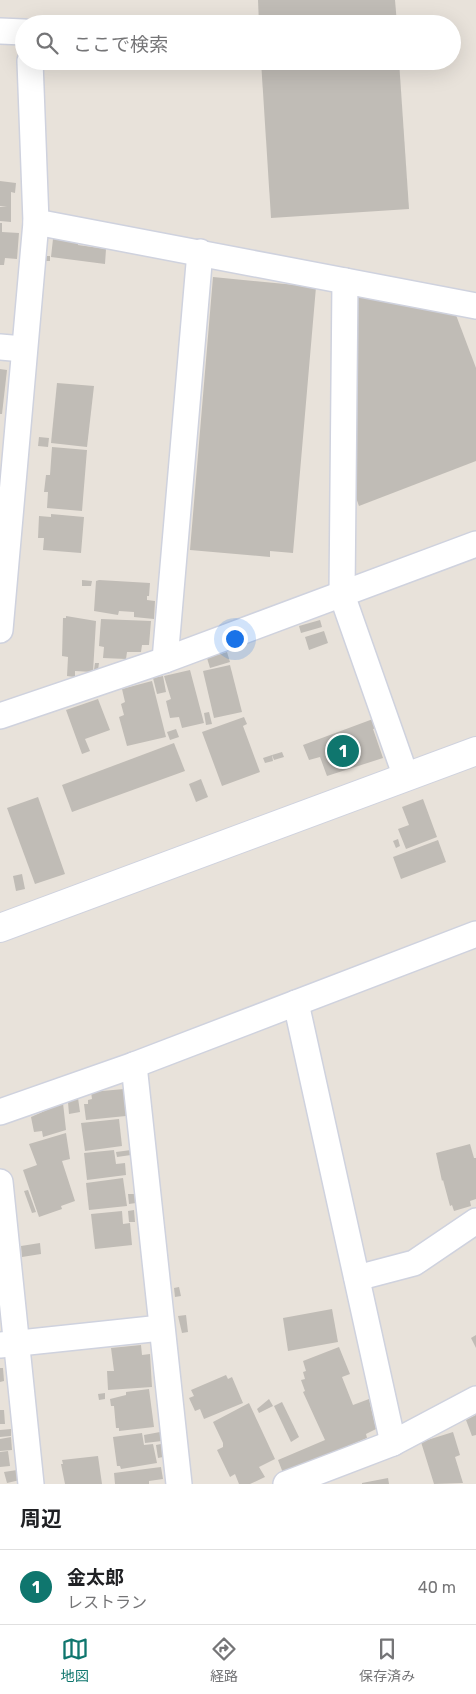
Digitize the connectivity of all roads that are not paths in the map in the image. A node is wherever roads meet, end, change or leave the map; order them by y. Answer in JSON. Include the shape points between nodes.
{"nodes":[{"id":1,"x":0,"y":31,"type":"edge"},
{"id":2,"x":15,"y":32,"type":"edge"},
{"id":3,"x":30,"y":70,"type":"edge"},
{"id":4,"x":36,"y":222,"type":"junction"},
{"id":5,"x":200,"y":252,"type":"junction"},
{"id":6,"x":345,"y":281,"type":"junction"},
{"id":7,"x":476,"y":306,"type":"edge"},
{"id":8,"x":12,"y":348,"type":"edge"},
{"id":9,"x":476,"y":544,"type":"edge"},
{"id":10,"x":342,"y":595,"type":"junction"},
{"id":11,"x":0,"y":630,"type":"edge"},
{"id":12,"x":165,"y":660,"type":"junction"},
{"id":13,"x":0,"y":716,"type":"edge"},
{"id":14,"x":476,"y":751,"type":"edge"},
{"id":15,"x":406,"y":777,"type":"junction"},
{"id":16,"x":0,"y":928,"type":"edge"},
{"id":17,"x":475,"y":936,"type":"edge"},
{"id":18,"x":296,"y":1002,"type":"junction"},
{"id":19,"x":134,"y":1065,"type":"junction"},
{"id":20,"x":0,"y":1112,"type":"edge"},
{"id":21,"x":0,"y":1182,"type":"edge"},
{"id":22,"x":476,"y":1221,"type":"edge"},
{"id":23,"x":358,"y":1278,"type":"junction"},
{"id":24,"x":161,"y":1328,"type":"junction"},
{"id":25,"x":8,"y":1344,"type":"edge"},
{"id":26,"x":476,"y":1399,"type":"edge"},
{"id":27,"x":393,"y":1443,"type":"junction"},
{"id":28,"x":31,"y":1484,"type":"edge"},
{"id":29,"x":179,"y":1484,"type":"edge"},
{"id":30,"x":286,"y":1484,"type":"edge"}],
"edges":[{"from":1,"to":2,"type":"street"},
{"from":3,"to":4,"type":"street"},
{"from":4,"to":5,"type":"street"},
{"from":4,"to":8,"type":"street"},
{"from":5,"to":6,"type":"street"},
{"from":5,"to":12,"type":"street"},
{"from":6,"to":7,"type":"street"},
{"from":6,"to":10,"type":"street"},
{"from":8,"to":11,"type":"street"},
{"from":9,"to":10,"type":"street"},
{"from":10,"to":12,"type":"street"},
{"from":10,"to":15,"type":"street"},
{"from":12,"to":13,"type":"street"},
{"from":14,"to":15,"type":"street"},
{"from":15,"to":16,"type":"street"},
{"from":17,"to":18,"type":"street"},
{"from":18,"to":19,"type":"street"},
{"from":18,"to":23,"type":"street"},
{"from":19,"to":20,"type":"street"},
{"from":19,"to":24,"type":"street"},
{"from":21,"to":25,"type":"street"},
{"from":22,"to":23,"type":"street","via":[[414,1263]]},
{"from":23,"to":27,"type":"street"},
{"from":24,"to":25,"type":"street"},
{"from":24,"to":29,"type":"street"},
{"from":25,"to":28,"type":"street"},
{"from":26,"to":27,"type":"street"},
{"from":27,"to":30,"type":"street"}]}
